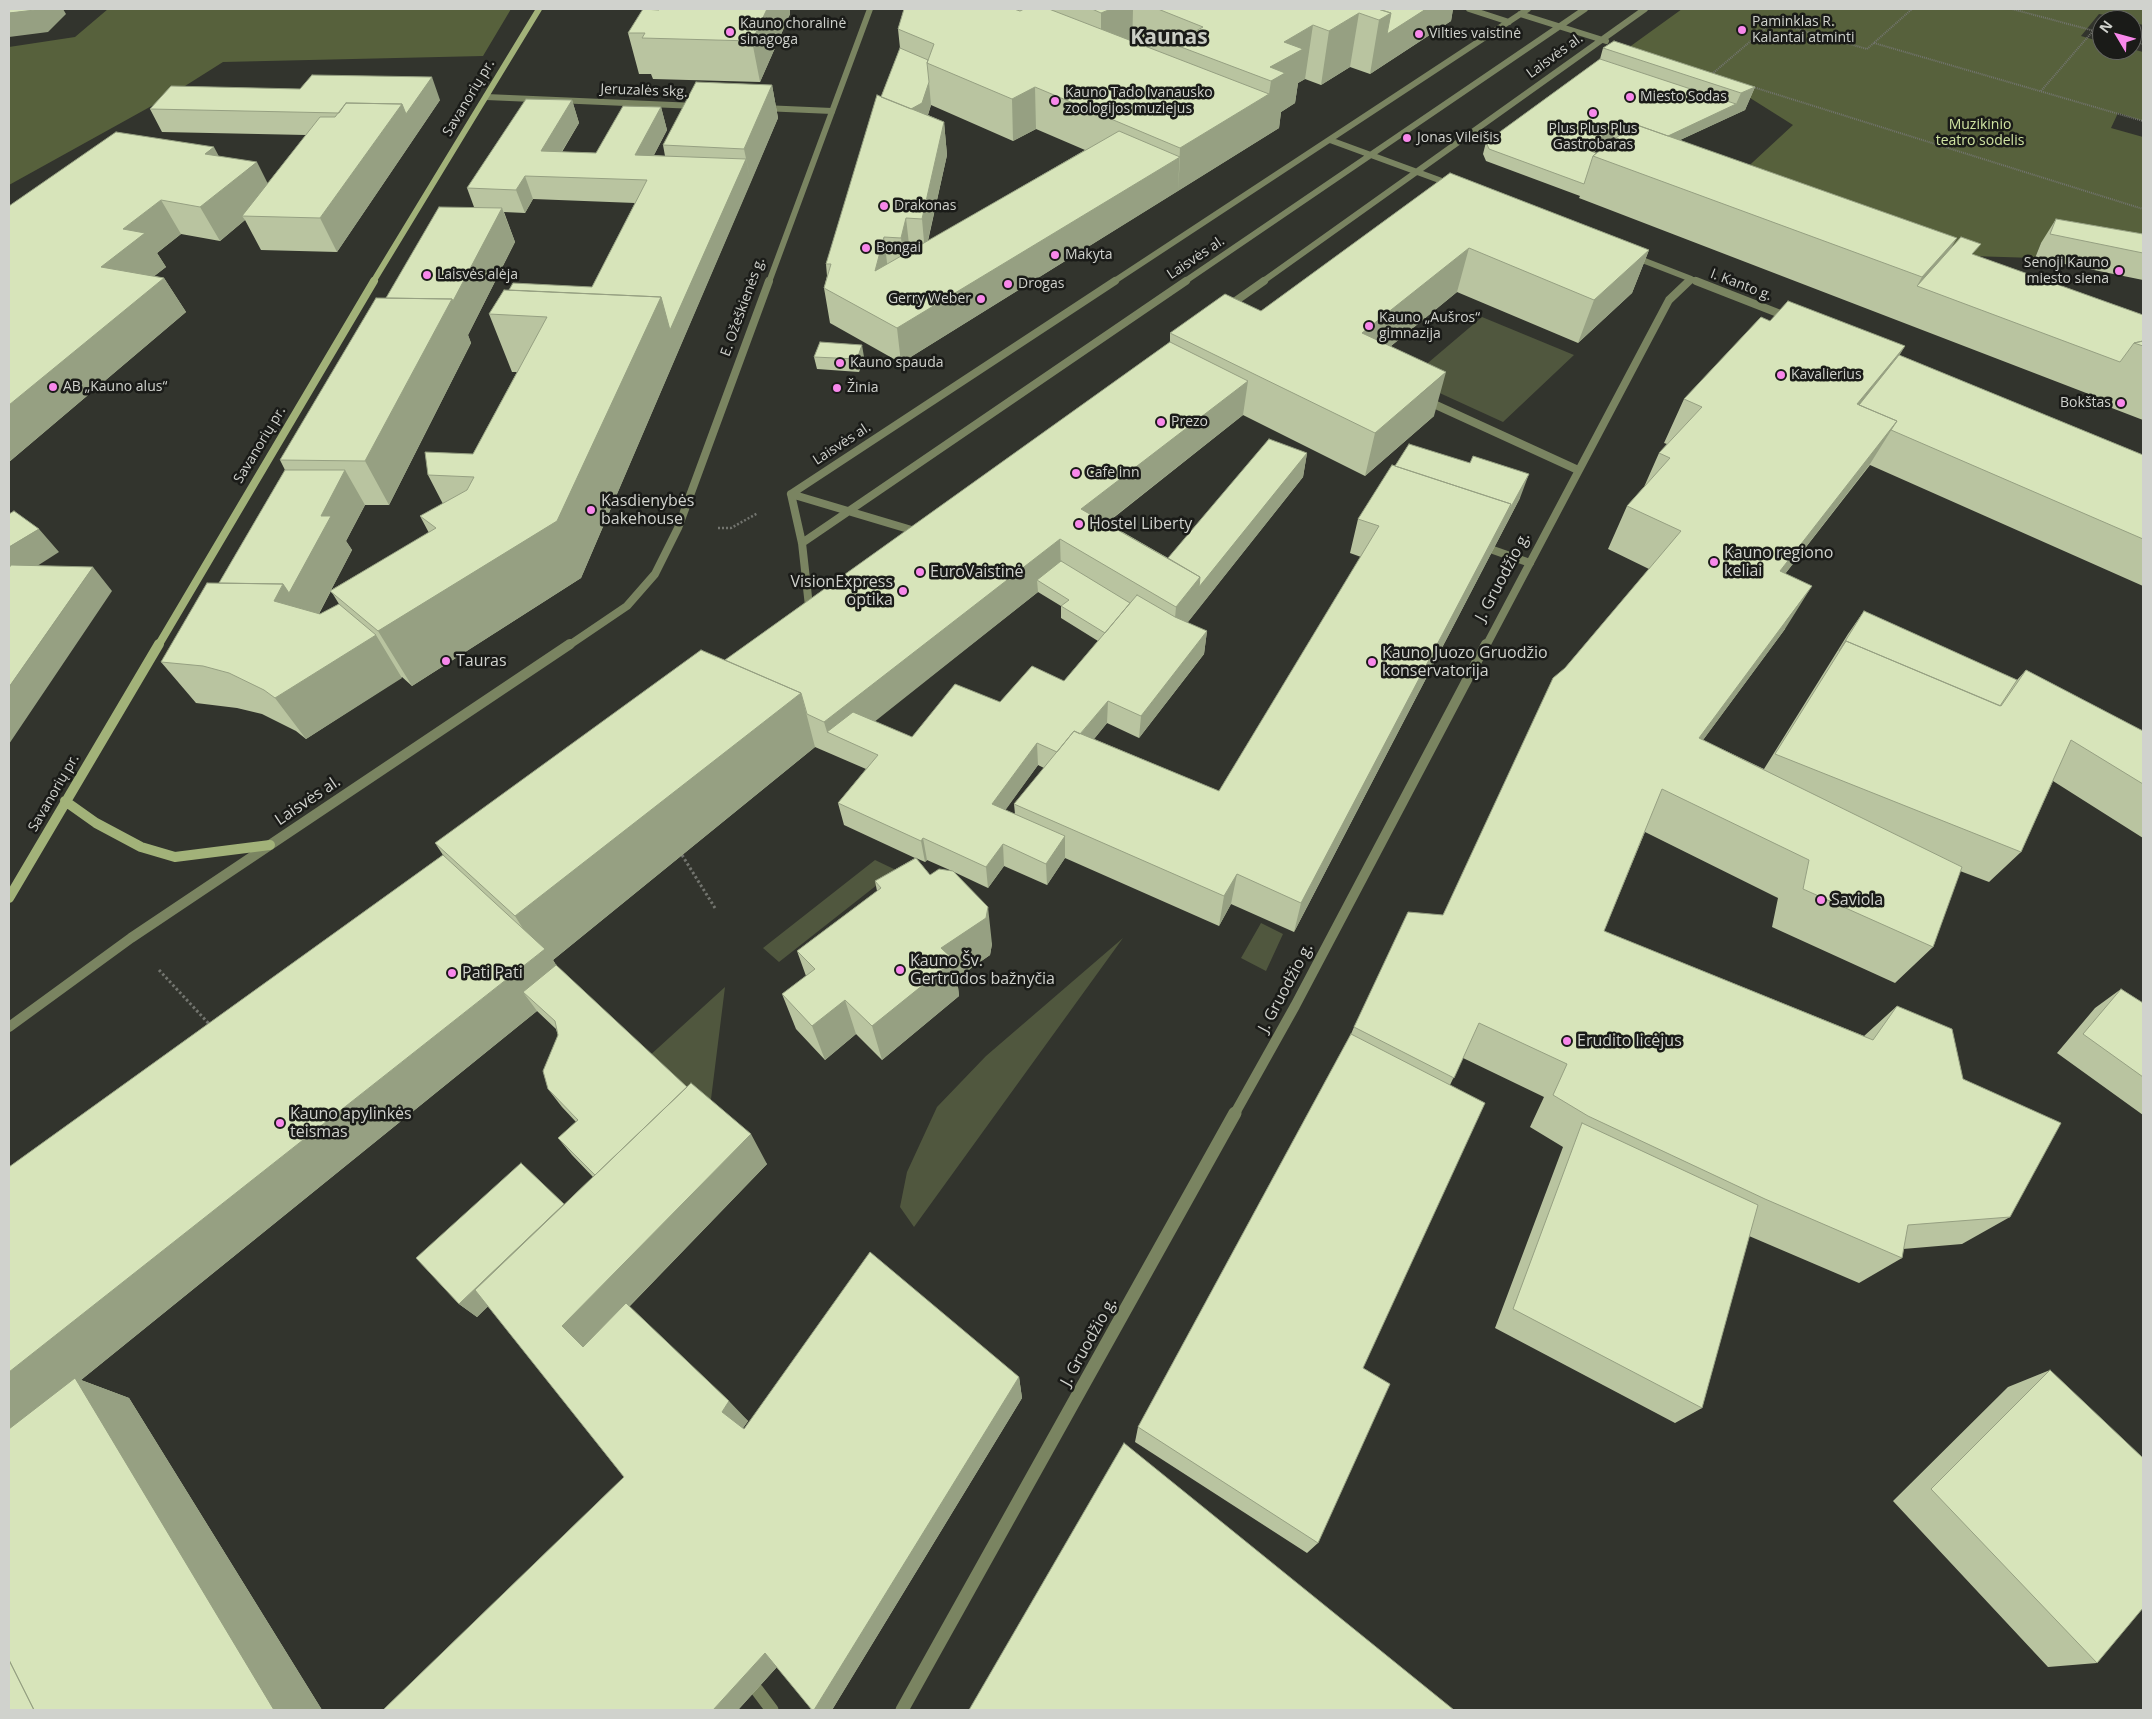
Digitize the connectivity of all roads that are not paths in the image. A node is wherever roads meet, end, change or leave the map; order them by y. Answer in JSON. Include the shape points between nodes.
{"nodes":[{"id":1,"x":539,"y":9,"type":"edge"},
{"id":2,"x":870,"y":9,"type":"edge"},
{"id":3,"x":1469,"y":9,"type":"edge"},
{"id":4,"x":1528,"y":9,"type":"edge"},
{"id":5,"x":1585,"y":9,"type":"edge"},
{"id":6,"x":1645,"y":9,"type":"edge"},
{"id":7,"x":1520,"y":14,"type":"junction"},
{"id":8,"x":1509,"y":22,"type":"junction"},
{"id":9,"x":1559,"y":26,"type":"junction"},
{"id":10,"x":1602,"y":40,"type":"junction"},
{"id":11,"x":1611,"y":42,"type":"edge"},
{"id":12,"x":486,"y":97,"type":"junction"},
{"id":13,"x":699,"y":106,"type":"edge"},
{"id":14,"x":757,"y":108,"type":"edge"},
{"id":15,"x":832,"y":111,"type":"junction"},
{"id":16,"x":1330,"y":140,"type":"junction"},
{"id":17,"x":1371,"y":155,"type":"junction"},
{"id":18,"x":1417,"y":172,"type":"junction"},
{"id":19,"x":1454,"y":186,"type":"edge"},
{"id":20,"x":1620,"y":251,"type":"edge"},
{"id":21,"x":1691,"y":279,"type":"junction"},
{"id":22,"x":1219,"y":313,"type":"edge"},
{"id":23,"x":1792,"y":319,"type":"edge"},
{"id":24,"x":1421,"y":398,"type":"edge"},
{"id":25,"x":1578,"y":470,"type":"junction"},
{"id":26,"x":791,"y":494,"type":"junction"},
{"id":27,"x":848,"y":512,"type":"junction"},
{"id":28,"x":922,"y":525,"type":"edge"},
{"id":29,"x":915,"y":530,"type":"junction"},
{"id":30,"x":906,"y":536,"type":"edge"},
{"id":31,"x":802,"y":543,"type":"junction"},
{"id":32,"x":1492,"y":550,"type":"edge"},
{"id":33,"x":1530,"y":562,"type":"junction"},
{"id":34,"x":809,"y":605,"type":"edge"},
{"id":35,"x":627,"y":606,"type":"joint"},
{"id":36,"x":65,"y":801,"type":"junction"},
{"id":37,"x":270,"y":845,"type":"junction"},
{"id":38,"x":9,"y":898,"type":"edge"},
{"id":39,"x":9,"y":1027,"type":"edge"},
{"id":40,"x":757,"y":1690,"type":"edge"},
{"id":41,"x":772,"y":1710,"type":"edge"},
{"id":42,"x":902,"y":1710,"type":"edge"}],
"edges":[{"from":1,"to":12,"type":"main road","name":"Savanorių pr."},
{"from":2,"to":15,"type":"street","name":"E. Ožeškienės g."},
{"from":3,"to":8,"type":"street"},
{"from":4,"to":7,"type":"street","name":"Laisvės al."},
{"from":5,"to":9,"type":"street","name":"Laisvės al."},
{"from":6,"to":10,"type":"street","name":"Laisvės al."},
{"from":7,"to":8,"type":"street","name":"Laisvės al."},
{"from":7,"to":9,"type":"street","name":"Laisvės al."},
{"from":8,"to":16,"type":"street","name":"Laisvės al."},
{"from":9,"to":10,"type":"street","name":"Laisvės al."},
{"from":9,"to":17,"type":"street","name":"Laisvės al."},
{"from":10,"to":11,"type":"street","name":"Laisvės al."},
{"from":10,"to":18,"type":"street","name":"Laisvės al."},
{"from":12,"to":13,"type":"street","name":"Jeruzalės skg."},
{"from":12,"to":36,"type":"main road","name":"Savanorių pr."},
{"from":14,"to":15,"type":"street"},
{"from":15,"to":35,"type":"street","name":"E. Ožeškienės g.","via":[[678,528],[655,574]]},
{"from":16,"to":17,"type":"street"},
{"from":16,"to":26,"type":"street","name":"Laisvės al."},
{"from":17,"to":18,"type":"street"},
{"from":17,"to":27,"type":"street","name":"Laisvės al."},
{"from":18,"to":19,"type":"street"},
{"from":18,"to":22,"type":"street","name":"Laisvės al."},
{"from":20,"to":21,"type":"street","name":"I. Kanto g."},
{"from":21,"to":23,"type":"street","name":"I. Kanto g."},
{"from":21,"to":25,"type":"street","name":"J. Gruodžio g.","via":[[1669,300]]},
{"from":24,"to":25,"type":"street"},
{"from":25,"to":33,"type":"street","name":"J. Gruodžio g."},
{"from":26,"to":27,"type":"street"},
{"from":26,"to":31,"type":"street"},
{"from":27,"to":29,"type":"street"},
{"from":27,"to":31,"type":"street","name":"Laisvės al."},
{"from":28,"to":29,"type":"street"},
{"from":29,"to":30,"type":"street"},
{"from":31,"to":34,"type":"street"},
{"from":32,"to":33,"type":"street"},
{"from":33,"to":42,"type":"street","name":"J. Gruodžio g.","via":[[1295,1006]]},
{"from":35,"to":37,"type":"street","name":"Laisvės al."},
{"from":36,"to":37,"type":"main road","via":[[96,823],[142,848],[175,857]]},
{"from":36,"to":38,"type":"main road","name":"Savanorių pr."},
{"from":37,"to":39,"type":"street","name":"Laisvės al.","via":[[130,938]]},
{"from":40,"to":41,"type":"street"}]}
